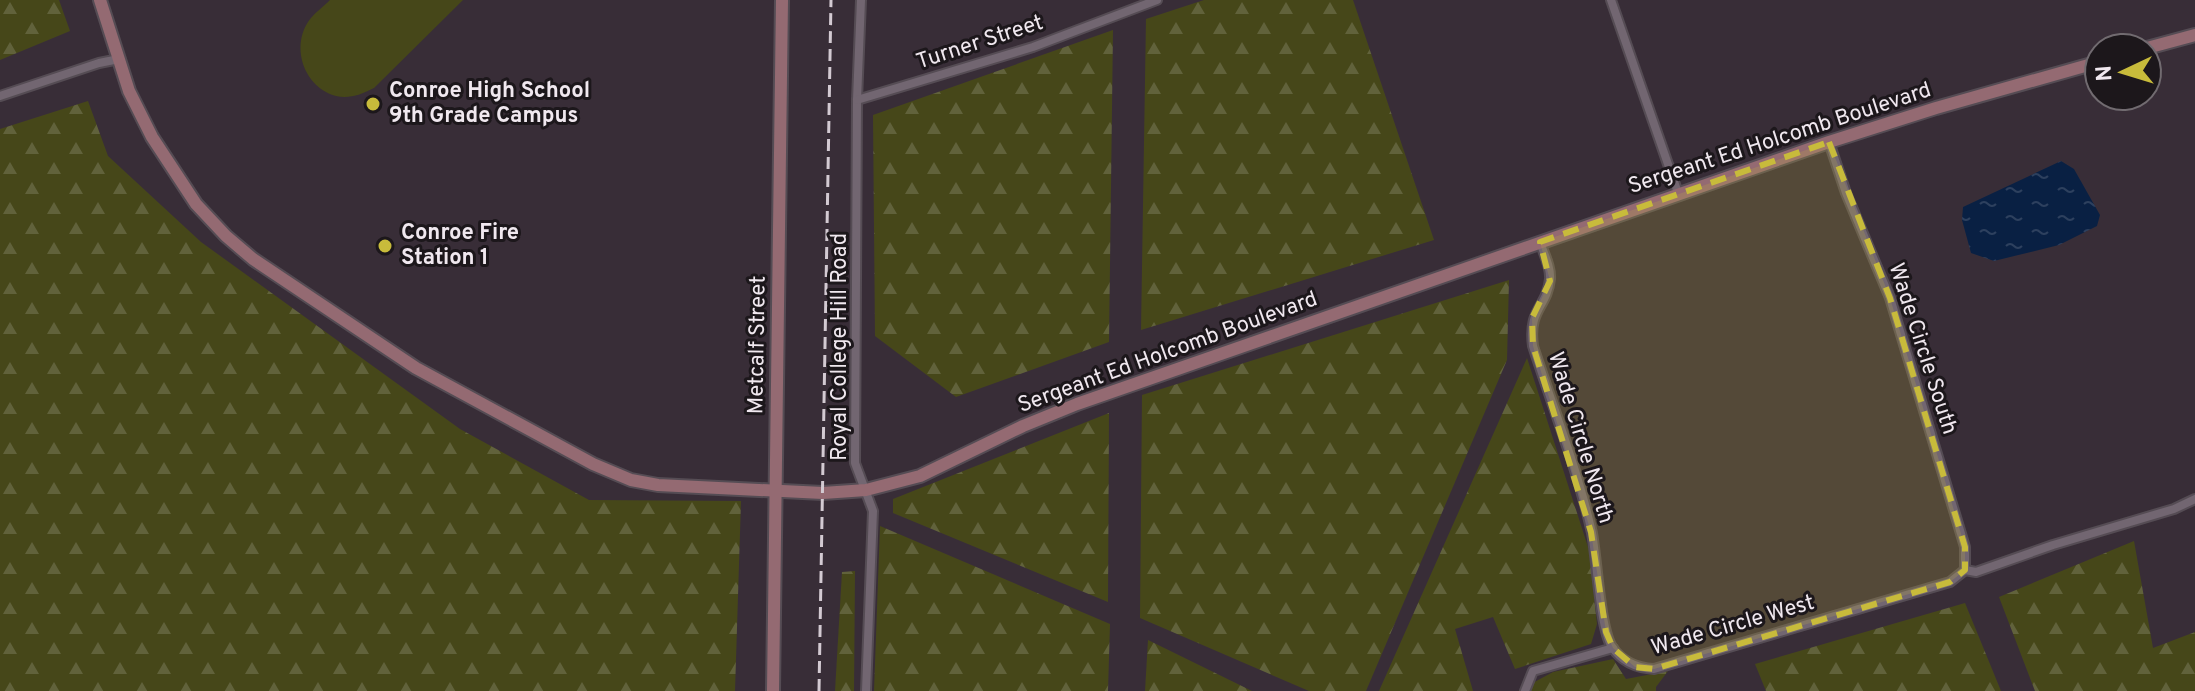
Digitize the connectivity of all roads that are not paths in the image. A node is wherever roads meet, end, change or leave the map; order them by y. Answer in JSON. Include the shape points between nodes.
{"nodes":[{"id":1,"x":100,"y":0,"type":"edge"},
{"id":2,"x":782,"y":0,"type":"edge"},
{"id":3,"x":861,"y":0,"type":"edge"},
{"id":4,"x":1157,"y":0,"type":"edge"},
{"id":5,"x":1611,"y":0,"type":"edge"},
{"id":6,"x":2195,"y":35,"type":"edge"},
{"id":7,"x":2163,"y":44,"type":"edge"},
{"id":8,"x":119,"y":59,"type":"junction"},
{"id":9,"x":2083,"y":67,"type":"edge"},
{"id":10,"x":0,"y":96,"type":"edge"},
{"id":11,"x":857,"y":100,"type":"junction"},
{"id":12,"x":1829,"y":142,"type":"junction"},
{"id":13,"x":1678,"y":193,"type":"junction"},
{"id":14,"x":1540,"y":242,"type":"junction"},
{"id":15,"x":777,"y":489,"type":"junction"},
{"id":16,"x":866,"y":490,"type":"junction"},
{"id":17,"x":2195,"y":499,"type":"edge"},
{"id":18,"x":1965,"y":570,"type":"junction"},
{"id":19,"x":1613,"y":648,"type":"junction"},
{"id":20,"x":773,"y":691,"type":"edge"},
{"id":21,"x":866,"y":691,"type":"edge"},
{"id":22,"x":1525,"y":691,"type":"edge"}],
"edges":[{"from":1,"to":8,"type":"street","name":"Sergeant Ed Holcomb Boulevard"},
{"from":2,"to":15,"type":"street","name":"Metcalf Street"},
{"from":3,"to":11,"type":"street","name":"Royal College Hill Road"},
{"from":4,"to":11,"type":"street","name":"Turner Street","via":[[1033,47]]},
{"from":5,"to":13,"type":"street"},
{"from":6,"to":7,"type":"street"},
{"from":8,"to":10,"type":"street"},
{"from":8,"to":15,"type":"street","name":"Sergeant Ed Holcomb Boulevard","via":[[129,91],[170,167],[226,236],[416,368],[631,480]]},
{"from":9,"to":12,"type":"street","name":"Sergeant Ed Holcomb Boulevard"},
{"from":11,"to":16,"type":"street","name":"Royal College Hill Road","via":[[855,463]]},
{"from":12,"to":13,"type":"street","name":"Sergeant Ed Holcomb Boulevard"},
{"from":12,"to":18,"type":"street","name":"Wade Circle South","via":[[1890,298],[1965,547]]},
{"from":13,"to":14,"type":"street","name":"Sergeant Ed Holcomb Boulevard"},
{"from":14,"to":16,"type":"street","name":"Sergeant Ed Holcomb Boulevard","via":[[1077,404],[920,476]]},
{"from":14,"to":19,"type":"street","name":"Wade Circle North","via":[[1550,281],[1532,318],[1533,346],[1591,532]]},
{"from":15,"to":16,"type":"street","name":"Sergeant Ed Holcomb Boulevard"},
{"from":15,"to":20,"type":"street","name":"Metcalf Street"},
{"from":16,"to":21,"type":"street","name":"Royal College Hill Road","via":[[873,511]]},
{"from":17,"to":18,"type":"street","name":"Wade Circle West","via":[[1976,572]]},
{"from":18,"to":19,"type":"street","name":"Wade Circle West","via":[[1950,582],[1654,669],[1635,667]]},
{"from":19,"to":22,"type":"street","via":[[1533,671]]}]}
